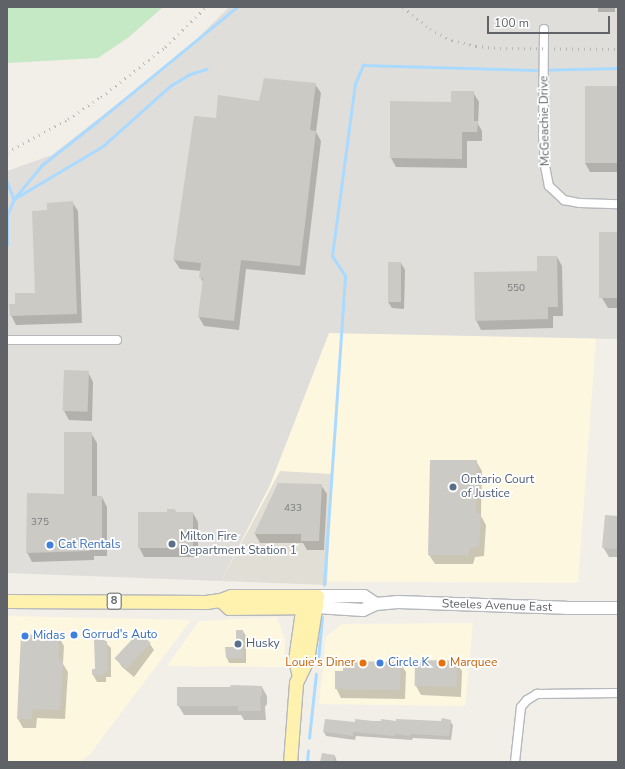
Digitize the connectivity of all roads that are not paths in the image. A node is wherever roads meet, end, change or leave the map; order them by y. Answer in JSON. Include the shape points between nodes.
{"nodes":[{"id":1,"x":544,"y":28,"type":"dead end"},
{"id":2,"x":618,"y":204,"type":"edge"},
{"id":3,"x":7,"y":340,"type":"edge"},
{"id":4,"x":117,"y":340,"type":"dead end"},
{"id":5,"x":7,"y":601,"type":"edge"},
{"id":6,"x":310,"y":601,"type":"junction"},
{"id":7,"x":618,"y":608,"type":"edge"},
{"id":8,"x":618,"y":693,"type":"edge"},
{"id":9,"x":290,"y":762,"type":"edge"},
{"id":10,"x":515,"y":762,"type":"edge"}],
"edges":[{"from":1,"to":2,"type":"street","name":"McGeachie Drive","via":[[543,135],[549,186],[564,200]]},
{"from":3,"to":4,"type":"street"},
{"from":5,"to":6,"type":"main road","name":"Steeles Avenue East","number":"8","via":[[220,600],[229,608]]},
{"from":6,"to":7,"type":"main road","name":"Steeles Avenue East","number":"8","via":[[364,596],[376,604],[398,602]]},
{"from":6,"to":9,"type":"main road","via":[[307,660],[296,683]]},
{"from":8,"to":10,"type":"street","via":[[537,694],[527,700],[521,707]]}]}
